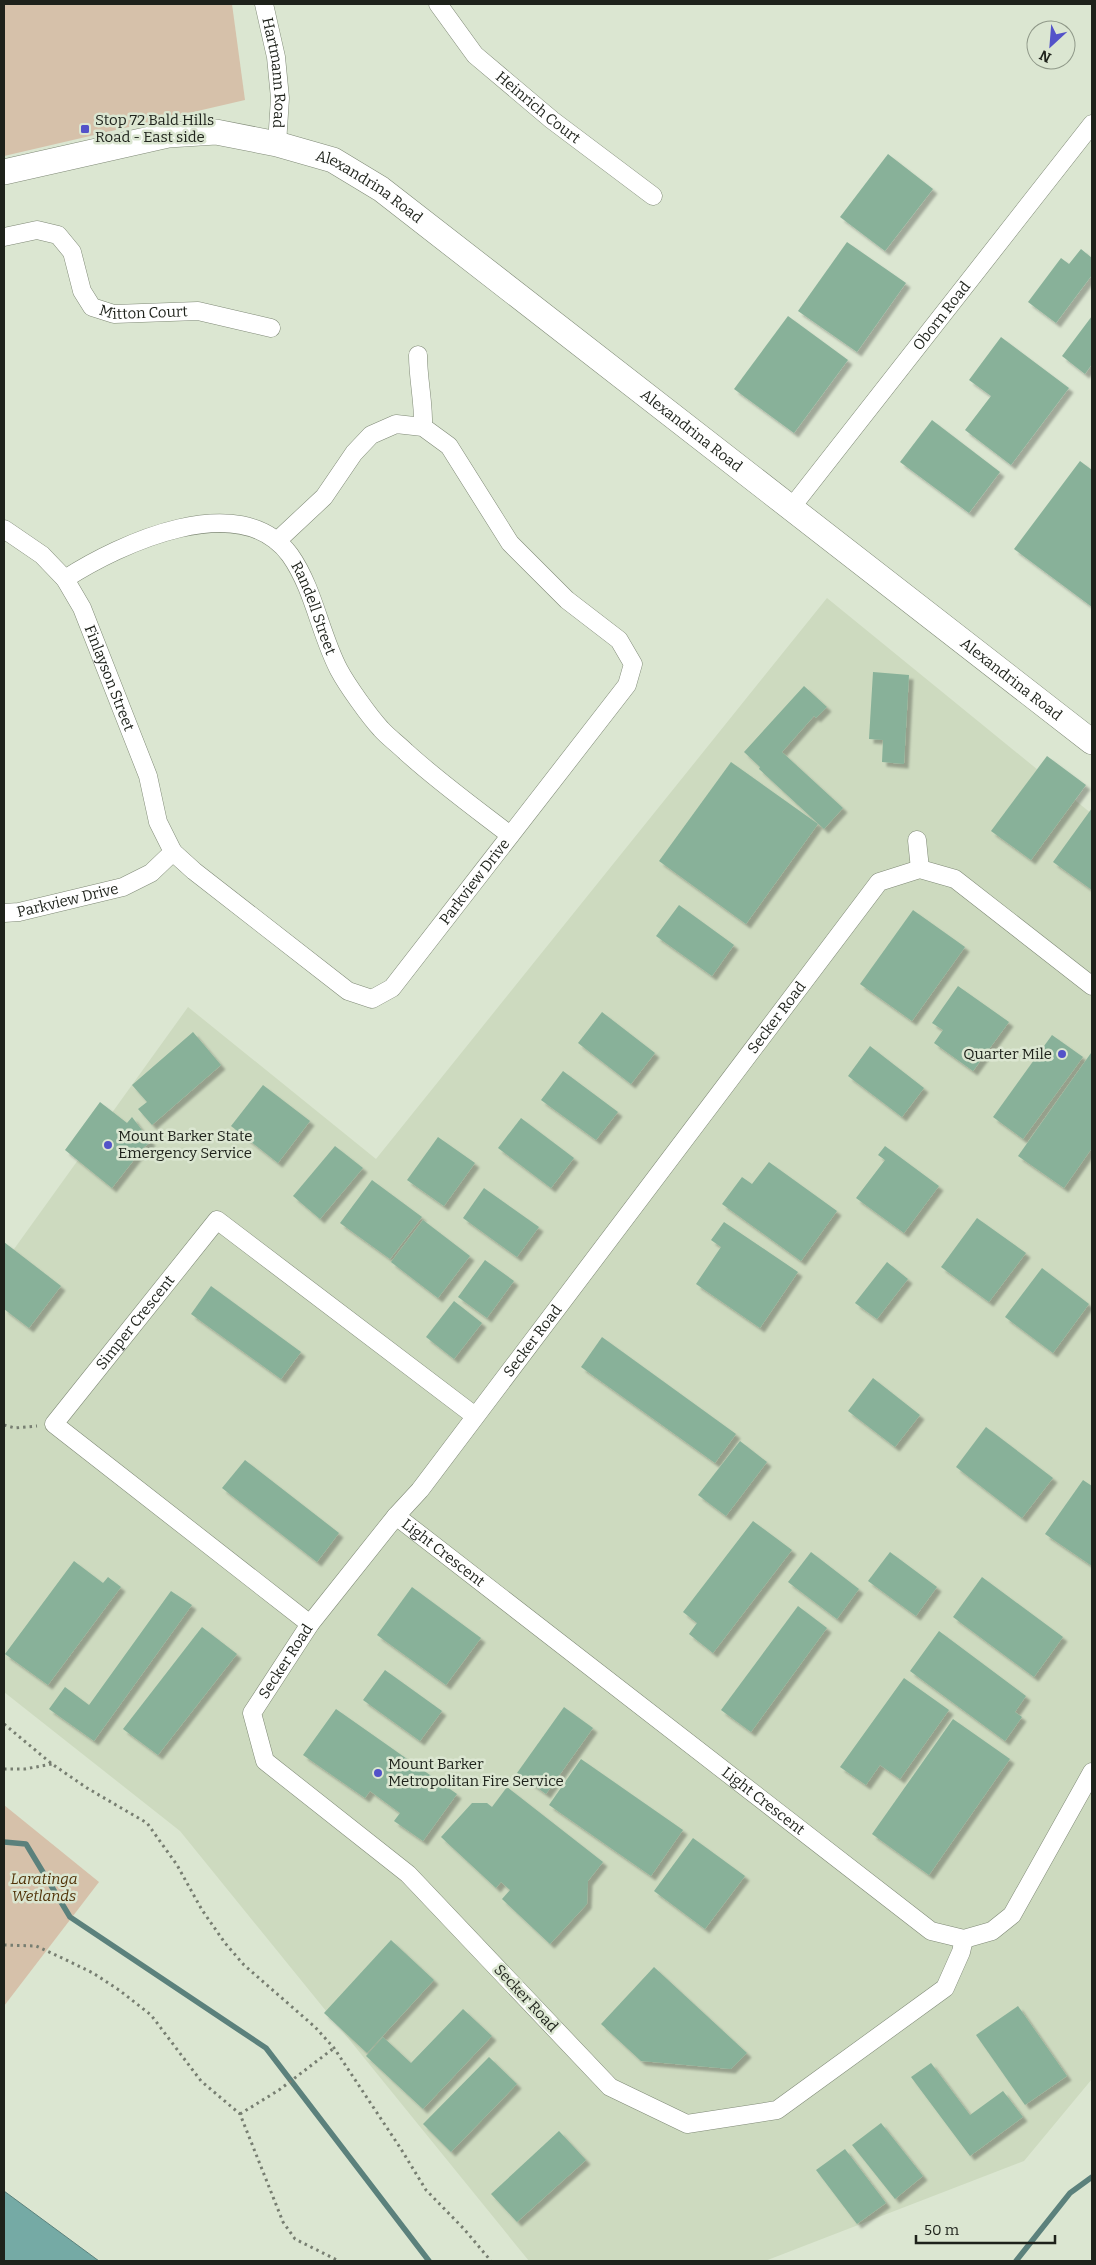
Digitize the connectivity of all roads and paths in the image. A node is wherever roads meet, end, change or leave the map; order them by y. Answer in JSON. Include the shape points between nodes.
{"nodes":[{"id":1,"x":264,"y":4,"type":"edge"},
{"id":2,"x":438,"y":4,"type":"edge"},
{"id":3,"x":1092,"y":124,"type":"edge"},
{"id":4,"x":277,"y":144,"type":"junction"},
{"id":5,"x":4,"y":172,"type":"edge"},
{"id":6,"x":653,"y":196,"type":"dead end"},
{"id":7,"x":4,"y":237,"type":"edge"},
{"id":8,"x":271,"y":328,"type":"dead end"},
{"id":9,"x":418,"y":355,"type":"dead end"},
{"id":10,"x":423,"y":427,"type":"junction"},
{"id":11,"x":791,"y":508,"type":"junction"},
{"id":12,"x":4,"y":529,"type":"edge"},
{"id":13,"x":277,"y":541,"type":"junction"},
{"id":14,"x":65,"y":579,"type":"junction"},
{"id":15,"x":1092,"y":742,"type":"edge"},
{"id":16,"x":510,"y":835,"type":"junction"},
{"id":17,"x":917,"y":840,"type":"dead end"},
{"id":18,"x":173,"y":852,"type":"junction"},
{"id":19,"x":920,"y":869,"type":"junction"},
{"id":20,"x":4,"y":913,"type":"edge"},
{"id":21,"x":1092,"y":986,"type":"edge"},
{"id":22,"x":475,"y":1416,"type":"junction"},
{"id":23,"x":54,"y":1424,"type":"junction"},
{"id":24,"x":4,"y":1425,"type":"edge"},
{"id":25,"x":396,"y":1516,"type":"junction"},
{"id":26,"x":310,"y":1624,"type":"junction"},
{"id":27,"x":4,"y":1724,"type":"edge"},
{"id":28,"x":52,"y":1764,"type":"junction"},
{"id":29,"x":4,"y":1769,"type":"edge"},
{"id":30,"x":1092,"y":1772,"type":"edge"},
{"id":31,"x":964,"y":1940,"type":"junction"},
{"id":32,"x":4,"y":1946,"type":"edge"},
{"id":33,"x":334,"y":2048,"type":"junction"},
{"id":34,"x":240,"y":2114,"type":"junction"},
{"id":35,"x":339,"y":2261,"type":"edge"},
{"id":36,"x":491,"y":2261,"type":"edge"}],
"edges":[{"from":1,"to":4,"type":"street","name":"Hartmann Road","via":[[276,57],[280,98]]},
{"from":2,"to":6,"type":"street","name":"Heinrich Court","via":[[475,55],[552,120]]},
{"from":3,"to":11,"type":"street","name":"Oborn Road"},
{"from":4,"to":5,"type":"main road","name":"Alexandrina Road","via":[[216,132],[168,136]]},
{"from":4,"to":11,"type":"main road","name":"Alexandrina Road","via":[[334,160],[381,189]]},
{"from":7,"to":8,"type":"street","name":"Mitton Court","via":[[37,230],[58,234],[72,252],[82,291],[92,307],[114,314],[198,311]]},
{"from":9,"to":10,"type":"street"},
{"from":10,"to":13,"type":"street","via":[[396,424],[371,435],[354,453],[324,497]]},
{"from":10,"to":16,"type":"street","name":"Parkview Drive","via":[[448,446],[510,543],[567,600],[619,640],[633,664],[627,685]]},
{"from":11,"to":15,"type":"main road","name":"Alexandrina Road"},
{"from":12,"to":14,"type":"street","name":"Finlayson Street","via":[[42,555]]},
{"from":13,"to":14,"type":"street","name":"Randell Street","via":[[252,527],[220,522],[167,530],[95,560]]},
{"from":13,"to":16,"type":"street","name":"Randell Street","via":[[290,556],[302,579],[339,670],[381,729],[429,772]]},
{"from":14,"to":18,"type":"street","name":"Finlayson Street","via":[[82,608],[148,776],[158,822]]},
{"from":16,"to":18,"type":"street","name":"Parkview Drive","via":[[392,988],[372,999],[348,991]]},
{"from":17,"to":19,"type":"street"},
{"from":18,"to":20,"type":"street","name":"Parkview Drive","via":[[151,873],[123,887]]},
{"from":19,"to":21,"type":"street","via":[[956,879]]},
{"from":19,"to":22,"type":"street","name":"Secker Road","via":[[879,882]]},
{"from":22,"to":23,"type":"street","name":"Simper Crescent","via":[[217,1220]]},
{"from":22,"to":25,"type":"street","name":"Secker Road","via":[[420,1490]]},
{"from":23,"to":24,"type":"path","via":[[15,1428]]},
{"from":23,"to":26,"type":"street"},
{"from":25,"to":26,"type":"street","name":"Secker Road"},
{"from":25,"to":31,"type":"street","name":"Light Crescent","via":[[931,1931]]},
{"from":26,"to":31,"type":"street","name":"Secker Road","via":[[252,1713],[265,1761],[408,1874],[610,2087],[687,2124],[777,2110],[945,1988]]},
{"from":27,"to":28,"type":"path"},
{"from":28,"to":29,"type":"path"},
{"from":28,"to":33,"type":"path","via":[[147,1823],[225,1943],[244,1965],[315,2027]]},
{"from":30,"to":31,"type":"street","via":[[1012,1915],[992,1931]]},
{"from":32,"to":34,"type":"path","via":[[36,1946],[93,1973],[119,1990],[150,2016],[201,2082]]},
{"from":33,"to":34,"type":"path","via":[[279,2090]]},
{"from":33,"to":36,"type":"path","via":[[426,2190]]},
{"from":34,"to":35,"type":"path","via":[[283,2222],[295,2239]]}]}
